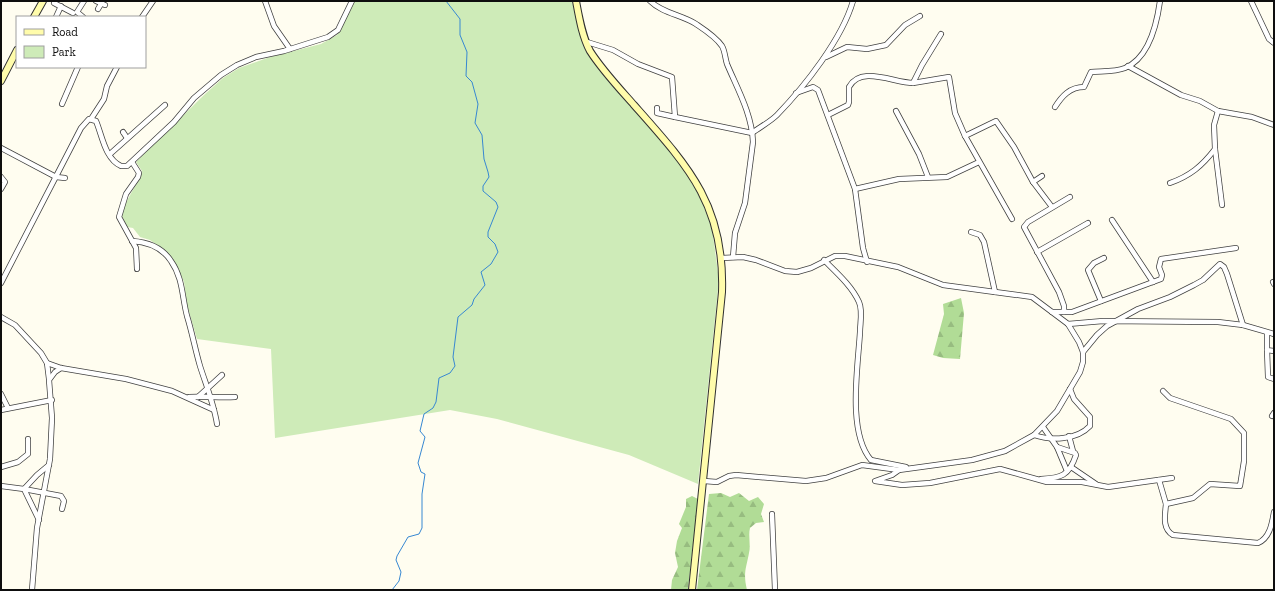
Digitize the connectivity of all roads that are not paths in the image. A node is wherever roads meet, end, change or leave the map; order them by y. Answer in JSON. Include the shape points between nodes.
{"nodes":[{"id":1,"x":43,"y":1,"type":"edge"},
{"id":2,"x":84,"y":1,"type":"edge"},
{"id":3,"x":96,"y":1,"type":"edge"},
{"id":4,"x":153,"y":1,"type":"edge"},
{"id":5,"x":265,"y":1,"type":"edge"},
{"id":6,"x":352,"y":1,"type":"edge"},
{"id":7,"x":576,"y":1,"type":"edge"},
{"id":8,"x":650,"y":1,"type":"edge"},
{"id":9,"x":853,"y":1,"type":"edge"},
{"id":10,"x":1160,"y":1,"type":"edge"},
{"id":11,"x":1251,"y":1,"type":"edge"},
{"id":12,"x":54,"y":3,"type":"dead end"},
{"id":13,"x":60,"y":6,"type":"junction"},
{"id":14,"x":98,"y":9,"type":"dead end"},
{"id":15,"x":73,"y":14,"type":"edge"},
{"id":16,"x":35,"y":16,"type":"edge"},
{"id":17,"x":56,"y":16,"type":"edge"},
{"id":18,"x":143,"y":16,"type":"edge"},
{"id":19,"x":920,"y":16,"type":"dead end"},
{"id":20,"x":941,"y":34,"type":"dead end"},
{"id":21,"x":587,"y":42,"type":"junction"},
{"id":22,"x":1274,"y":43,"type":"edge"},
{"id":23,"x":290,"y":49,"type":"junction"},
{"id":24,"x":16,"y":52,"type":"edge"},
{"id":25,"x":825,"y":57,"type":"junction"},
{"id":26,"x":1128,"y":66,"type":"junction"},
{"id":27,"x":78,"y":68,"type":"edge"},
{"id":28,"x":116,"y":68,"type":"edge"},
{"id":29,"x":1,"y":81,"type":"edge"},
{"id":30,"x":913,"y":83,"type":"junction"},
{"id":31,"x":796,"y":93,"type":"junction"},
{"id":32,"x":62,"y":104,"type":"dead end"},
{"id":33,"x":165,"y":104,"type":"dead end"},
{"id":34,"x":1055,"y":107,"type":"dead end"},
{"id":35,"x":657,"y":108,"type":"dead end"},
{"id":36,"x":896,"y":111,"type":"dead end"},
{"id":37,"x":1218,"y":111,"type":"junction"},
{"id":38,"x":828,"y":116,"type":"junction"},
{"id":39,"x":675,"y":117,"type":"junction"},
{"id":40,"x":91,"y":119,"type":"junction"},
{"id":41,"x":1274,"y":125,"type":"edge"},
{"id":42,"x":123,"y":132,"type":"dead end"},
{"id":43,"x":752,"y":133,"type":"junction"},
{"id":44,"x":965,"y":136,"type":"junction"},
{"id":45,"x":127,"y":138,"type":"junction"},
{"id":46,"x":1,"y":148,"type":"edge"},
{"id":47,"x":1215,"y":149,"type":"junction"},
{"id":48,"x":110,"y":154,"type":"junction"},
{"id":49,"x":132,"y":162,"type":"junction"},
{"id":50,"x":979,"y":162,"type":"junction"},
{"id":51,"x":1042,"y":176,"type":"dead end"},
{"id":52,"x":1,"y":177,"type":"edge"},
{"id":53,"x":56,"y":177,"type":"junction"},
{"id":54,"x":928,"y":177,"type":"junction"},
{"id":55,"x":65,"y":178,"type":"dead end"},
{"id":56,"x":1034,"y":182,"type":"junction"},
{"id":57,"x":1170,"y":183,"type":"dead end"},
{"id":58,"x":1,"y":189,"type":"edge"},
{"id":59,"x":855,"y":189,"type":"junction"},
{"id":60,"x":1070,"y":197,"type":"dead end"},
{"id":61,"x":1222,"y":205,"type":"dead end"},
{"id":62,"x":1052,"y":207,"type":"junction"},
{"id":63,"x":1012,"y":219,"type":"dead end"},
{"id":64,"x":1112,"y":220,"type":"dead end"},
{"id":65,"x":1088,"y":223,"type":"dead end"},
{"id":66,"x":971,"y":232,"type":"dead end"},
{"id":67,"x":132,"y":241,"type":"junction"},
{"id":68,"x":1236,"y":248,"type":"dead end"},
{"id":69,"x":1036,"y":252,"type":"junction"},
{"id":70,"x":722,"y":258,"type":"junction"},
{"id":71,"x":733,"y":258,"type":"junction"},
{"id":72,"x":1104,"y":258,"type":"dead end"},
{"id":73,"x":824,"y":260,"type":"junction"},
{"id":74,"x":867,"y":262,"type":"junction"},
{"id":75,"x":137,"y":269,"type":"dead end"},
{"id":76,"x":1153,"y":282,"type":"junction"},
{"id":77,"x":1,"y":283,"type":"edge"},
{"id":78,"x":995,"y":292,"type":"junction"},
{"id":79,"x":1101,"y":301,"type":"junction"},
{"id":80,"x":1052,"y":312,"type":"junction"},
{"id":81,"x":1064,"y":312,"type":"junction"},
{"id":82,"x":1,"y":317,"type":"edge"},
{"id":83,"x":1114,"y":321,"type":"junction"},
{"id":84,"x":1068,"y":324,"type":"junction"},
{"id":85,"x":1243,"y":325,"type":"junction"},
{"id":86,"x":1266,"y":333,"type":"junction"},
{"id":87,"x":1274,"y":334,"type":"edge"},
{"id":88,"x":1267,"y":350,"type":"junction"},
{"id":89,"x":1274,"y":351,"type":"edge"},
{"id":90,"x":1083,"y":352,"type":"junction"},
{"id":91,"x":47,"y":363,"type":"junction"},
{"id":92,"x":61,"y":368,"type":"junction"},
{"id":93,"x":222,"y":375,"type":"dead end"},
{"id":94,"x":1274,"y":379,"type":"edge"},
{"id":95,"x":49,"y":380,"type":"junction"},
{"id":96,"x":208,"y":387,"type":"junction"},
{"id":97,"x":1070,"y":389,"type":"junction"},
{"id":98,"x":1163,"y":391,"type":"dead end"},
{"id":99,"x":1,"y":394,"type":"edge"},
{"id":100,"x":198,"y":396,"type":"junction"},
{"id":101,"x":187,"y":397,"type":"junction"},
{"id":102,"x":211,"y":397,"type":"junction"},
{"id":103,"x":235,"y":397,"type":"dead end"},
{"id":104,"x":52,"y":400,"type":"junction"},
{"id":105,"x":8,"y":408,"type":"junction"},
{"id":106,"x":1,"y":410,"type":"edge"},
{"id":107,"x":214,"y":410,"type":"junction"},
{"id":108,"x":217,"y":424,"type":"dead end"},
{"id":109,"x":1043,"y":427,"type":"junction"},
{"id":110,"x":1034,"y":435,"type":"junction"},
{"id":111,"x":1069,"y":436,"type":"junction"},
{"id":112,"x":28,"y":439,"type":"dead end"},
{"id":113,"x":1052,"y":439,"type":"junction"},
{"id":114,"x":1057,"y":447,"type":"junction"},
{"id":115,"x":1073,"y":451,"type":"junction"},
{"id":116,"x":49,"y":465,"type":"junction"},
{"id":117,"x":1,"y":467,"type":"edge"},
{"id":118,"x":1071,"y":467,"type":"junction"},
{"id":119,"x":909,"y":468,"type":"junction"},
{"id":120,"x":899,"y":470,"type":"junction"},
{"id":121,"x":1067,"y":471,"type":"junction"},
{"id":122,"x":1172,"y":478,"type":"dead end"},
{"id":123,"x":1035,"y":479,"type":"junction"},
{"id":124,"x":1159,"y":480,"type":"junction"},
{"id":125,"x":704,"y":481,"type":"junction"},
{"id":126,"x":1,"y":486,"type":"edge"},
{"id":127,"x":1098,"y":486,"type":"junction"},
{"id":128,"x":24,"y":489,"type":"junction"},
{"id":129,"x":44,"y":492,"type":"junction"},
{"id":130,"x":1166,"y":504,"type":"junction"},
{"id":131,"x":62,"y":509,"type":"dead end"},
{"id":132,"x":1274,"y":512,"type":"edge"},
{"id":133,"x":772,"y":514,"type":"dead end"},
{"id":134,"x":39,"y":520,"type":"junction"},
{"id":135,"x":32,"y":590,"type":"edge"},
{"id":136,"x":692,"y":590,"type":"edge"},
{"id":137,"x":775,"y":590,"type":"edge"}],
"edges":[{"from":1,"to":16,"type":"street"},
{"from":2,"to":15,"type":"street"},
{"from":3,"to":14,"type":"street","via":[[103,4]]},
{"from":4,"to":18,"type":"street"},
{"from":5,"to":23,"type":"street","via":[[274,26]]},
{"from":6,"to":23,"type":"street","via":[[334,33],[318,41]]},
{"from":7,"to":21,"type":"street"},
{"from":8,"to":43,"type":"street","via":[[660,9],[695,23],[715,38],[722,47],[744,103]]},
{"from":9,"to":25,"type":"street"},
{"from":10,"to":26,"type":"street","via":[[1151,36],[1137,60]]},
{"from":11,"to":22,"type":"street","via":[[1266,34]]},
{"from":12,"to":13,"type":"street"},
{"from":13,"to":15,"type":"street"},
{"from":13,"to":17,"type":"street"},
{"from":19,"to":25,"type":"street","via":[[905,25],[886,45],[867,49],[847,47]]},
{"from":20,"to":30,"type":"street"},
{"from":21,"to":39,"type":"street","via":[[613,50],[638,64],[672,77]]},
{"from":21,"to":70,"type":"street","via":[[590,50],[618,87],[673,148],[699,185],[715,225]]},
{"from":23,"to":49,"type":"street","via":[[246,61],[221,76],[194,98],[174,122]]},
{"from":24,"to":29,"type":"street"},
{"from":25,"to":31,"type":"street"},
{"from":26,"to":34,"type":"street","via":[[1119,70],[1091,72],[1084,87],[1072,89]]},
{"from":26,"to":37,"type":"street","via":[[1181,96],[1200,101]]},
{"from":27,"to":32,"type":"street"},
{"from":28,"to":40,"type":"street","via":[[107,86],[104,99]]},
{"from":30,"to":38,"type":"street","via":[[863,76],[849,87],[848,105]]},
{"from":30,"to":44,"type":"street","via":[[949,77],[955,113]]},
{"from":31,"to":38,"type":"street","via":[[816,88]]},
{"from":31,"to":43,"type":"street","via":[[776,116]]},
{"from":33,"to":45,"type":"street"},
{"from":35,"to":39,"type":"street","via":[[657,113]]},
{"from":36,"to":54,"type":"street"},
{"from":37,"to":41,"type":"street","via":[[1252,117]]},
{"from":37,"to":47,"type":"street","via":[[1214,125]]},
{"from":38,"to":59,"type":"street"},
{"from":39,"to":43,"type":"street"},
{"from":40,"to":48,"type":"street","via":[[96,121]]},
{"from":40,"to":53,"type":"street","via":[[81,128]]},
{"from":42,"to":45,"type":"street"},
{"from":43,"to":71,"type":"street","via":[[746,195],[735,233]]},
{"from":44,"to":50,"type":"street"},
{"from":44,"to":56,"type":"street","via":[[996,121]]},
{"from":45,"to":48,"type":"street"},
{"from":46,"to":53,"type":"street"},
{"from":47,"to":57,"type":"street","via":[[1192,173]]},
{"from":47,"to":61,"type":"street"},
{"from":48,"to":49,"type":"street","via":[[121,166],[127,166]]},
{"from":49,"to":67,"type":"street","via":[[139,173],[126,194],[119,217]]},
{"from":50,"to":54,"type":"street","via":[[947,177]]},
{"from":50,"to":63,"type":"street"},
{"from":51,"to":56,"type":"street"},
{"from":52,"to":58,"type":"street","via":[[5,182]]},
{"from":53,"to":55,"type":"street"},
{"from":53,"to":77,"type":"street"},
{"from":54,"to":59,"type":"street","via":[[899,179]]},
{"from":56,"to":62,"type":"street"},
{"from":59,"to":74,"type":"street"},
{"from":60,"to":62,"type":"street"},
{"from":62,"to":69,"type":"street","via":[[1025,224],[1025,231]]},
{"from":64,"to":76,"type":"street"},
{"from":65,"to":69,"type":"street"},
{"from":66,"to":78,"type":"street","via":[[980,235],[984,242]]},
{"from":67,"to":75,"type":"street","via":[[136,248]]},
{"from":67,"to":96,"type":"street","via":[[147,242],[171,260],[182,287],[187,317]]},
{"from":68,"to":76,"type":"street","via":[[1162,260],[1159,267],[1162,277]]},
{"from":69,"to":81,"type":"street","via":[[1059,292]]},
{"from":70,"to":71,"type":"street"},
{"from":70,"to":125,"type":"street","via":[[722,292]]},
{"from":71,"to":73,"type":"street","via":[[756,260],[785,271],[797,272],[811,268]]},
{"from":72,"to":79,"type":"street","via":[[1088,270]]},
{"from":73,"to":74,"type":"street","via":[[834,256],[845,256]]},
{"from":73,"to":119,"type":"street","via":[[853,292],[861,306],[857,396],[861,442],[871,460]]},
{"from":74,"to":78,"type":"street","via":[[898,267],[943,285]]},
{"from":76,"to":79,"type":"street"},
{"from":78,"to":80,"type":"street","via":[[1032,297]]},
{"from":79,"to":81,"type":"street","via":[[1072,312]]},
{"from":80,"to":81,"type":"street"},
{"from":80,"to":84,"type":"street"},
{"from":82,"to":91,"type":"street","via":[[15,325]]},
{"from":83,"to":84,"type":"street"},
{"from":83,"to":85,"type":"street","via":[[1218,322]]},
{"from":83,"to":85,"type":"street","via":[[1194,285],[1220,264],[1227,274]]},
{"from":83,"to":90,"type":"street","via":[[1099,332]]},
{"from":84,"to":90,"type":"street"},
{"from":85,"to":86,"type":"street"},
{"from":86,"to":87,"type":"street"},
{"from":86,"to":88,"type":"street"},
{"from":88,"to":89,"type":"street"},
{"from":88,"to":94,"type":"street","via":[[1268,377]]},
{"from":90,"to":97,"type":"street","via":[[1080,372]]},
{"from":91,"to":92,"type":"street"},
{"from":91,"to":95,"type":"street"},
{"from":92,"to":95,"type":"street"},
{"from":92,"to":101,"type":"street","via":[[126,379]]},
{"from":93,"to":96,"type":"street"},
{"from":95,"to":104,"type":"street"},
{"from":96,"to":100,"type":"street"},
{"from":96,"to":102,"type":"street"},
{"from":97,"to":109,"type":"street"},
{"from":97,"to":111,"type":"street","via":[[1074,399],[1092,420],[1088,428]]},
{"from":98,"to":130,"type":"street","via":[[1170,398],[1234,421],[1244,433],[1244,461],[1240,486],[1210,484],[1193,498]]},
{"from":99,"to":105,"type":"street"},
{"from":100,"to":101,"type":"street"},
{"from":100,"to":102,"type":"street"},
{"from":101,"to":107,"type":"street"},
{"from":102,"to":103,"type":"street"},
{"from":102,"to":107,"type":"street"},
{"from":104,"to":105,"type":"street"},
{"from":104,"to":116,"type":"street"},
{"from":105,"to":106,"type":"street"},
{"from":107,"to":108,"type":"street"},
{"from":109,"to":110,"type":"street"},
{"from":109,"to":113,"type":"street"},
{"from":110,"to":113,"type":"street"},
{"from":110,"to":119,"type":"street","via":[[1005,451],[972,460]]},
{"from":111,"to":113,"type":"street"},
{"from":111,"to":115,"type":"street"},
{"from":112,"to":117,"type":"street","via":[[28,454],[18,462]]},
{"from":113,"to":114,"type":"street"},
{"from":114,"to":115,"type":"street"},
{"from":114,"to":121,"type":"street"},
{"from":115,"to":118,"type":"street","via":[[1076,455]]},
{"from":116,"to":128,"type":"street"},
{"from":116,"to":129,"type":"street"},
{"from":118,"to":121,"type":"street"},
{"from":118,"to":127,"type":"street"},
{"from":119,"to":120,"type":"street"},
{"from":120,"to":123,"type":"street","via":[[875,481],[902,485],[930,483],[1000,469]]},
{"from":120,"to":125,"type":"street","via":[[862,465],[826,478],[806,481],[736,475],[717,482]]},
{"from":121,"to":123,"type":"street","via":[[1059,478]]},
{"from":122,"to":124,"type":"street"},
{"from":123,"to":127,"type":"street"},
{"from":124,"to":127,"type":"street"},
{"from":124,"to":130,"type":"street"},
{"from":125,"to":136,"type":"street"},
{"from":126,"to":128,"type":"street"},
{"from":128,"to":129,"type":"street"},
{"from":128,"to":134,"type":"street"},
{"from":129,"to":131,"type":"street","via":[[61,496],[64,501]]},
{"from":129,"to":134,"type":"street"},
{"from":130,"to":132,"type":"street","via":[[1165,524],[1173,535],[1244,542],[1261,541],[1272,525]]},
{"from":133,"to":137,"type":"street"},
{"from":134,"to":135,"type":"street"}]}
